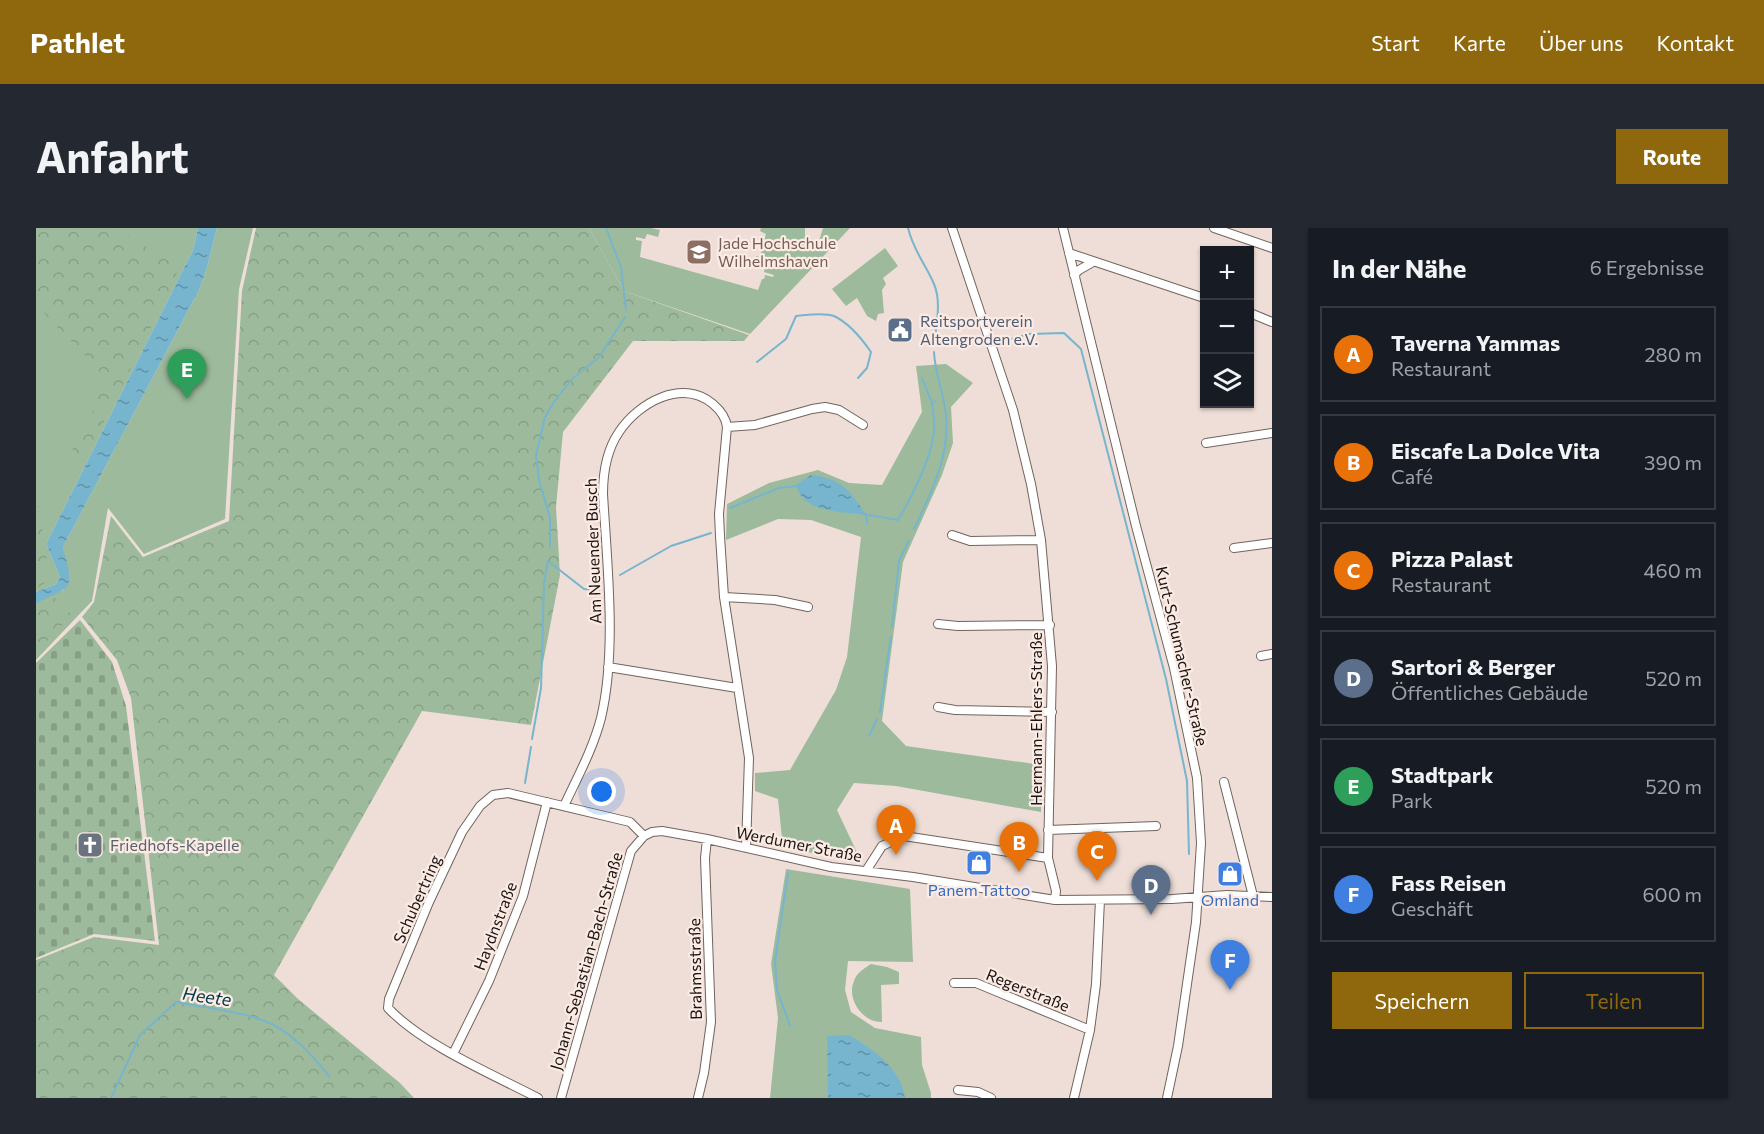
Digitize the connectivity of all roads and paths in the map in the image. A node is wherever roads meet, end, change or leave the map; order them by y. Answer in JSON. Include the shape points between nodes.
{"nodes":[{"id":1,"x":952,"y":228,"type":"edge"},
{"id":2,"x":1063,"y":228,"type":"edge"},
{"id":3,"x":1214,"y":228,"type":"edge"},
{"id":4,"x":1272,"y":248,"type":"edge"},
{"id":5,"x":1069,"y":253,"type":"junction"},
{"id":6,"x":1093,"y":262,"type":"junction"},
{"id":7,"x":1074,"y":275,"type":"junction"},
{"id":8,"x":1200,"y":297,"type":"edge"},
{"id":9,"x":1254,"y":315,"type":"edge"},
{"id":10,"x":1272,"y":322,"type":"edge"},
{"id":11,"x":863,"y":425,"type":"dead end"},
{"id":12,"x":727,"y":427,"type":"junction"},
{"id":13,"x":1272,"y":433,"type":"edge"},
{"id":14,"x":1206,"y":443,"type":"dead end"},
{"id":15,"x":952,"y":536,"type":"dead end"},
{"id":16,"x":1041,"y":540,"type":"junction"},
{"id":17,"x":1272,"y":543,"type":"edge"},
{"id":18,"x":1233,"y":548,"type":"dead end"},
{"id":19,"x":724,"y":597,"type":"junction"},
{"id":20,"x":808,"y":607,"type":"dead end"},
{"id":21,"x":938,"y":624,"type":"dead end"},
{"id":22,"x":1050,"y":625,"type":"junction"},
{"id":23,"x":1272,"y":654,"type":"edge"},
{"id":24,"x":1261,"y":656,"type":"dead end"},
{"id":25,"x":608,"y":667,"type":"junction"},
{"id":26,"x":737,"y":688,"type":"junction"},
{"id":27,"x":938,"y":707,"type":"dead end"},
{"id":28,"x":1052,"y":712,"type":"junction"},
{"id":29,"x":1224,"y":782,"type":"dead end"},
{"id":30,"x":547,"y":802,"type":"junction"},
{"id":31,"x":564,"y":807,"type":"junction"},
{"id":32,"x":1156,"y":826,"type":"dead end"},
{"id":33,"x":1048,"y":830,"type":"junction"},
{"id":34,"x":644,"y":836,"type":"junction"},
{"id":35,"x":707,"y":838,"type":"junction"},
{"id":36,"x":746,"y":848,"type":"junction"},
{"id":37,"x":1048,"y":858,"type":"junction"},
{"id":38,"x":866,"y":871,"type":"junction"},
{"id":39,"x":1253,"y":896,"type":"junction"},
{"id":40,"x":1198,"y":897,"type":"junction"},
{"id":41,"x":1272,"y":897,"type":"edge"},
{"id":42,"x":1055,"y":900,"type":"junction"},
{"id":43,"x":1100,"y":900,"type":"junction"},
{"id":44,"x":954,"y":983,"type":"dead end"},
{"id":45,"x":1090,"y":1030,"type":"junction"},
{"id":46,"x":453,"y":1054,"type":"junction"},
{"id":47,"x":958,"y":1090,"type":"dead end"},
{"id":48,"x":538,"y":1098,"type":"edge"},
{"id":49,"x":561,"y":1098,"type":"edge"},
{"id":50,"x":698,"y":1098,"type":"edge"},
{"id":51,"x":991,"y":1098,"type":"edge"},
{"id":52,"x":1074,"y":1098,"type":"edge"},
{"id":53,"x":1167,"y":1098,"type":"edge"}],
"edges":[{"from":1,"to":16,"type":"street","name":"Hermann-Ehlers-Straße","via":[[1013,410]]},
{"from":2,"to":5,"type":"street","name":"Kurt-Schumacher-Straße"},
{"from":3,"to":4,"type":"street"},
{"from":5,"to":6,"type":"street"},
{"from":5,"to":7,"type":"street","name":"Kurt-Schumacher-Straße"},
{"from":6,"to":7,"type":"street"},
{"from":6,"to":8,"type":"street"},
{"from":7,"to":40,"type":"street","name":"Kurt-Schumacher-Straße","via":[[1174,668],[1197,778],[1201,836]]},
{"from":9,"to":10,"type":"street"},
{"from":11,"to":12,"type":"street","via":[[839,410],[825,407],[755,425]]},
{"from":12,"to":19,"type":"street","via":[[719,514]]},
{"from":12,"to":25,"type":"street","name":"Am Neuender Busch","via":[[723,415],[702,396],[670,394],[637,412],[611,445],[603,484]]},
{"from":13,"to":14,"type":"street"},
{"from":15,"to":16,"type":"street","via":[[970,541]]},
{"from":16,"to":22,"type":"street","name":"Hermann-Ehlers-Straße"},
{"from":17,"to":18,"type":"street"},
{"from":19,"to":20,"type":"street","via":[[775,600]]},
{"from":19,"to":26,"type":"street"},
{"from":21,"to":22,"type":"street"},
{"from":22,"to":28,"type":"street","name":"Hermann-Ehlers-Straße"},
{"from":23,"to":24,"type":"street"},
{"from":25,"to":26,"type":"street"},
{"from":25,"to":31,"type":"street","name":"Am Neuender Busch","via":[[596,732]]},
{"from":26,"to":36,"type":"street","via":[[749,759]]},
{"from":27,"to":28,"type":"street"},
{"from":28,"to":33,"type":"street","name":"Hermann-Ehlers-Straße"},
{"from":29,"to":39,"type":"street"},
{"from":30,"to":31,"type":"street","name":"Schubertring"},
{"from":30,"to":46,"type":"street","name":"Haydnstraße","via":[[523,896],[489,981]]},
{"from":30,"to":46,"type":"street","name":"Schubertring","via":[[508,793],[493,795],[480,806],[462,832],[387,1002],[401,1022]]},
{"from":31,"to":34,"type":"street","name":"Schubertring","via":[[630,822]]},
{"from":32,"to":33,"type":"street"},
{"from":33,"to":37,"type":"street","name":"Hermann-Ehlers-Straße"},
{"from":34,"to":35,"type":"street","name":"Werdumer Straße","via":[[662,831]]},
{"from":34,"to":49,"type":"street","name":"Johann-Sebastian-Bach-Straße","via":[[631,851]]},
{"from":35,"to":36,"type":"street","name":"Werdumer Straße"},
{"from":35,"to":50,"type":"street","name":"Brahmsstraße","via":[[711,1022]]},
{"from":36,"to":38,"type":"street","name":"Werdumer Straße"},
{"from":37,"to":38,"type":"street","via":[[904,836],[882,846]]},
{"from":37,"to":42,"type":"street","name":"Hermann-Ehlers-Straße"},
{"from":38,"to":42,"type":"street","name":"Werdumer Straße"},
{"from":39,"to":40,"type":"street","name":"Werdumer Straße"},
{"from":39,"to":41,"type":"street","name":"Werdumer Straße"},
{"from":40,"to":43,"type":"street","name":"Werdumer Straße"},
{"from":40,"to":53,"type":"street","name":"Kurt-Schumacher-Straße","via":[[1188,986]]},
{"from":42,"to":43,"type":"street","name":"Werdumer Straße"},
{"from":43,"to":45,"type":"street"},
{"from":44,"to":45,"type":"street","name":"Regerstraße","via":[[976,983]]},
{"from":45,"to":52,"type":"street"},
{"from":46,"to":48,"type":"street","name":"Schubertring"},
{"from":47,"to":51,"type":"street"}]}
